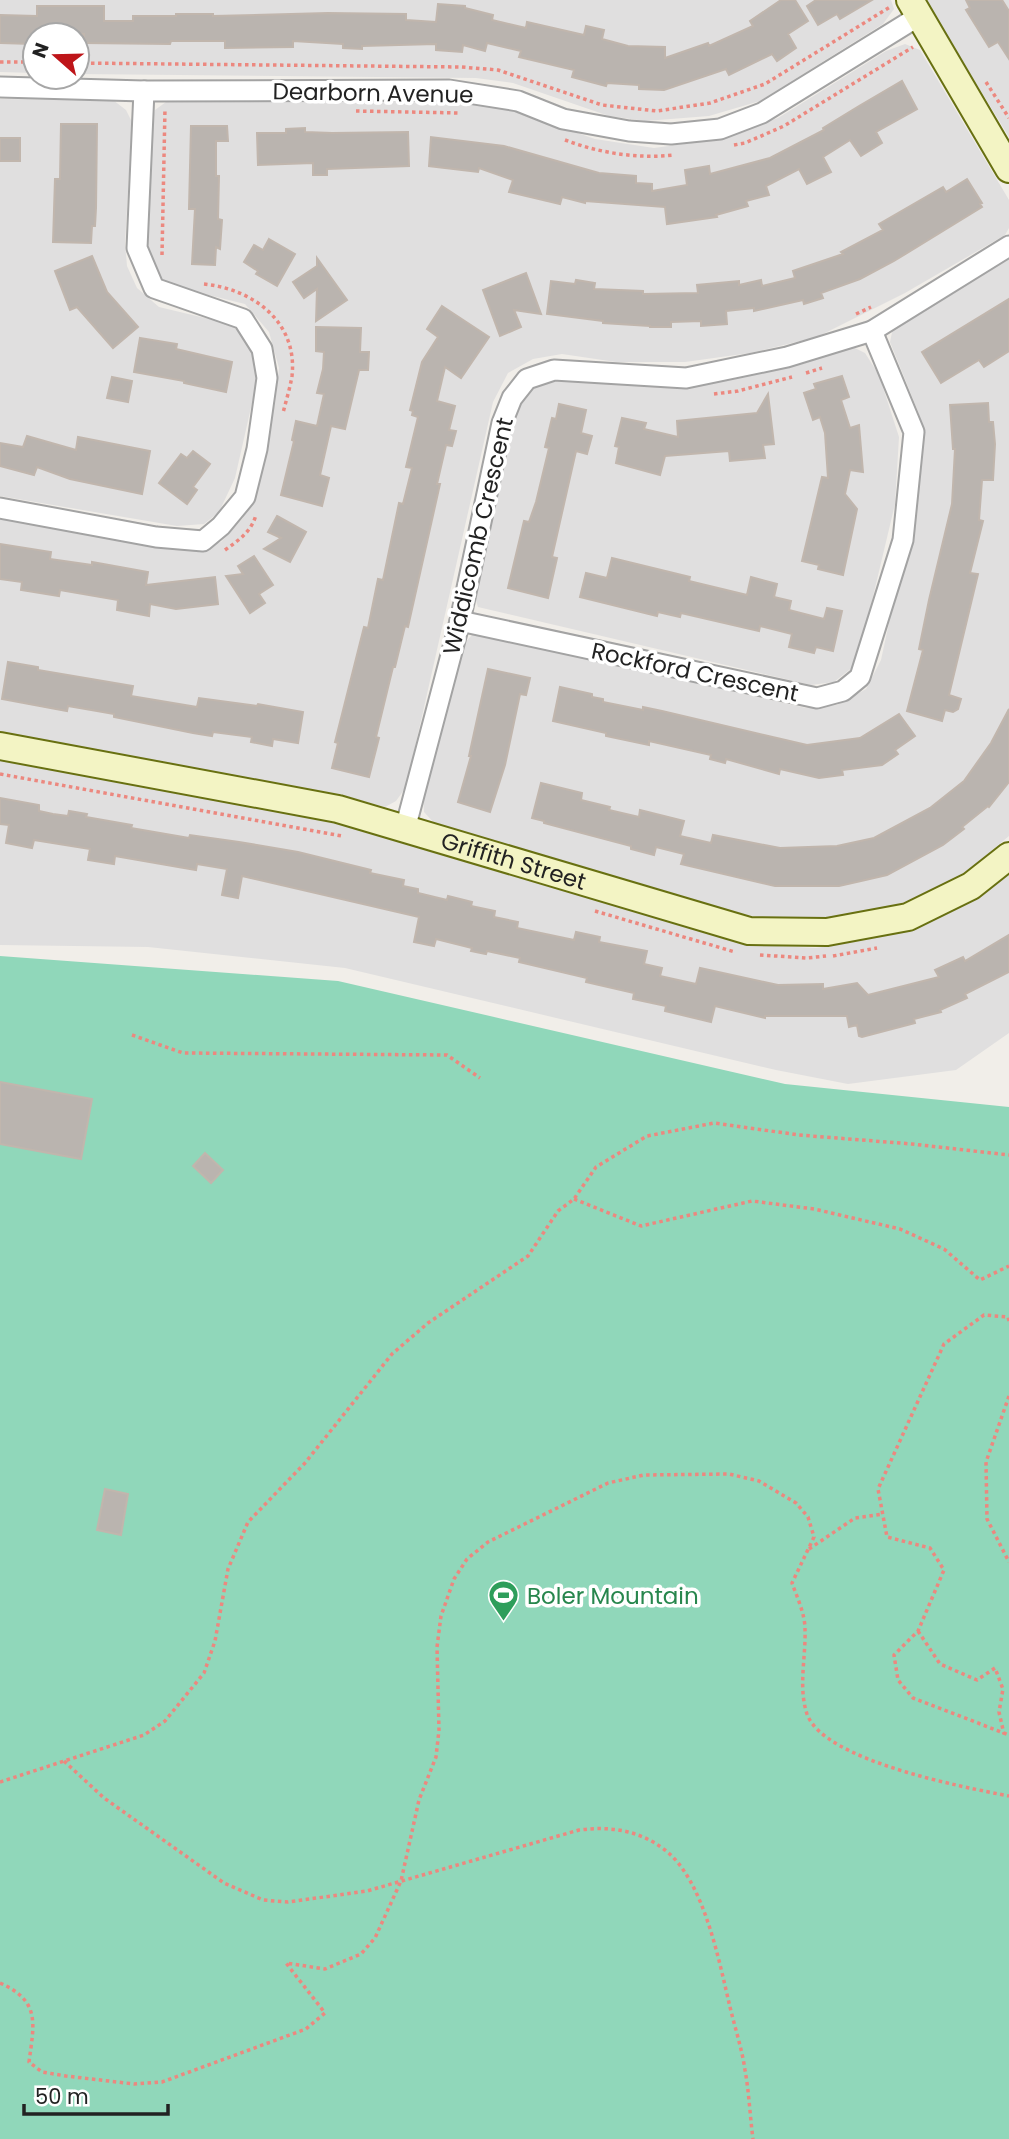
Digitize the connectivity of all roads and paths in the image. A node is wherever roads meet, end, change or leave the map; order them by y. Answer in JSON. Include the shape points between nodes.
{"nodes":[{"id":1,"x":908,"y":7,"type":"edge"},
{"id":2,"x":0,"y":62,"type":"edge"},
{"id":3,"x":21,"y":62,"type":"edge"},
{"id":4,"x":91,"y":63,"type":"edge"},
{"id":5,"x":0,"y":87,"type":"edge"},
{"id":6,"x":165,"y":90,"type":"junction"},
{"id":7,"x":144,"y":91,"type":"junction"},
{"id":8,"x":1009,"y":169,"type":"edge"},
{"id":9,"x":1009,"y":246,"type":"edge"},
{"id":10,"x":162,"y":258,"type":"dead end"},
{"id":11,"x":195,"y":283,"type":"dead end"},
{"id":12,"x":872,"y":331,"type":"junction"},
{"id":13,"x":830,"y":365,"type":"dead end"},
{"id":14,"x":702,"y":395,"type":"dead end"},
{"id":15,"x":282,"y":415,"type":"dead end"},
{"id":16,"x":260,"y":506,"type":"dead end"},
{"id":17,"x":0,"y":508,"type":"edge"},
{"id":18,"x":218,"y":554,"type":"dead end"},
{"id":19,"x":460,"y":621,"type":"junction"},
{"id":20,"x":0,"y":746,"type":"edge"},
{"id":21,"x":405,"y":829,"type":"junction"},
{"id":22,"x":1009,"y":856,"type":"edge"},
{"id":23,"x":132,"y":1035,"type":"dead end"},
{"id":24,"x":480,"y":1078,"type":"dead end"},
{"id":25,"x":1009,"y":1155,"type":"edge"},
{"id":26,"x":574,"y":1199,"type":"junction"},
{"id":27,"x":1009,"y":1266,"type":"edge"},
{"id":28,"x":1009,"y":1321,"type":"edge"},
{"id":29,"x":1009,"y":1396,"type":"edge"},
{"id":30,"x":883,"y":1514,"type":"junction"},
{"id":31,"x":807,"y":1550,"type":"junction"},
{"id":32,"x":1009,"y":1562,"type":"edge"},
{"id":33,"x":918,"y":1630,"type":"junction"},
{"id":34,"x":1007,"y":1735,"type":"edge"},
{"id":35,"x":64,"y":1762,"type":"junction"},
{"id":36,"x":0,"y":1782,"type":"edge"},
{"id":37,"x":1009,"y":1796,"type":"edge"},
{"id":38,"x":401,"y":1881,"type":"junction"},
{"id":39,"x":0,"y":1983,"type":"edge"},
{"id":40,"x":753,"y":2139,"type":"edge"}],
"edges":[{"from":1,"to":4,"type":"path","via":[[765,85],[710,103],[657,111],[602,105],[498,70]]},
{"from":1,"to":6,"type":"street","name":"Dearborn Avenue","via":[[762,113],[720,129],[671,134],[629,131],[563,119],[518,101],[449,90]]},
{"from":1,"to":8,"type":"street"},
{"from":2,"to":3,"type":"path"},
{"from":5,"to":7,"type":"street","name":"Dearborn Avenue"},
{"from":6,"to":7,"type":"street","name":"Dearborn Avenue"},
{"from":6,"to":10,"type":"path"},
{"from":7,"to":17,"type":"street","via":[[137,248],[153,288],[243,319],[262,349],[267,378],[245,497],[203,541],[156,537]]},
{"from":9,"to":12,"type":"street","name":"Widdicomb Crescent"},
{"from":11,"to":15,"type":"path","via":[[243,293],[268,309],[282,326],[290,345],[292,375]]},
{"from":12,"to":19,"type":"street","name":"Widdicomb Crescent","via":[[686,378],[554,370],[527,379],[512,398],[502,423]]},
{"from":12,"to":19,"type":"street","name":"Rockford Crescent","via":[[914,432],[903,540],[860,677],[843,691],[817,698]]},
{"from":13,"to":14,"type":"path","via":[[738,391]]},
{"from":16,"to":18,"type":"path","via":[[253,526]]},
{"from":19,"to":21,"type":"street","name":"Widdicomb Crescent"},
{"from":20,"to":21,"type":"street","name":"Griffith Street","via":[[338,809]]},
{"from":21,"to":22,"type":"street","name":"Griffith Street","via":[[749,931],[827,932],[908,917],[971,886]]},
{"from":23,"to":24,"type":"path","via":[[183,1053],[447,1055]]},
{"from":25,"to":26,"type":"path","via":[[715,1123],[647,1136],[596,1167]]},
{"from":26,"to":27,"type":"path","via":[[641,1226],[752,1201],[814,1209],[900,1229],[943,1249],[980,1280]]},
{"from":26,"to":35,"type":"path","via":[[558,1211],[528,1256],[428,1322],[392,1354],[305,1463],[248,1522],[228,1569],[215,1641],[204,1672],[165,1721],[144,1735]]},
{"from":28,"to":30,"type":"path","via":[[1008,1317],[984,1315],[944,1344],[878,1489]]},
{"from":29,"to":32,"type":"path","via":[[986,1462],[987,1519]]},
{"from":30,"to":31,"type":"path","via":[[855,1518]]},
{"from":30,"to":33,"type":"path","via":[[887,1537],[930,1548],[944,1570]]},
{"from":31,"to":37,"type":"path","via":[[792,1583],[805,1626],[803,1693],[808,1716],[828,1740],[897,1770]]},
{"from":31,"to":38,"type":"path","via":[[814,1537],[808,1517],[796,1503],[759,1481],[729,1474],[644,1475],[608,1483],[488,1542],[467,1559],[441,1616],[436,1756],[419,1800]]},
{"from":33,"to":34,"type":"path","via":[[940,1664],[977,1679],[995,1668],[1003,1689],[999,1712]]},
{"from":33,"to":34,"type":"path","via":[[894,1655],[898,1680],[913,1698]]},
{"from":35,"to":36,"type":"path"},
{"from":35,"to":38,"type":"path","via":[[104,1798],[224,1883],[263,1900],[288,1902],[367,1891]]},
{"from":38,"to":39,"type":"path","via":[[375,1938],[361,1954],[325,1969],[286,1963],[325,2013],[306,2029],[162,2082],[134,2084],[42,2072],[29,2062],[34,2024],[30,2006],[17,1990]]},
{"from":38,"to":40,"type":"path","via":[[604,1826],[631,1832],[665,1850],[701,1904],[714,1943],[746,2070]]}]}
